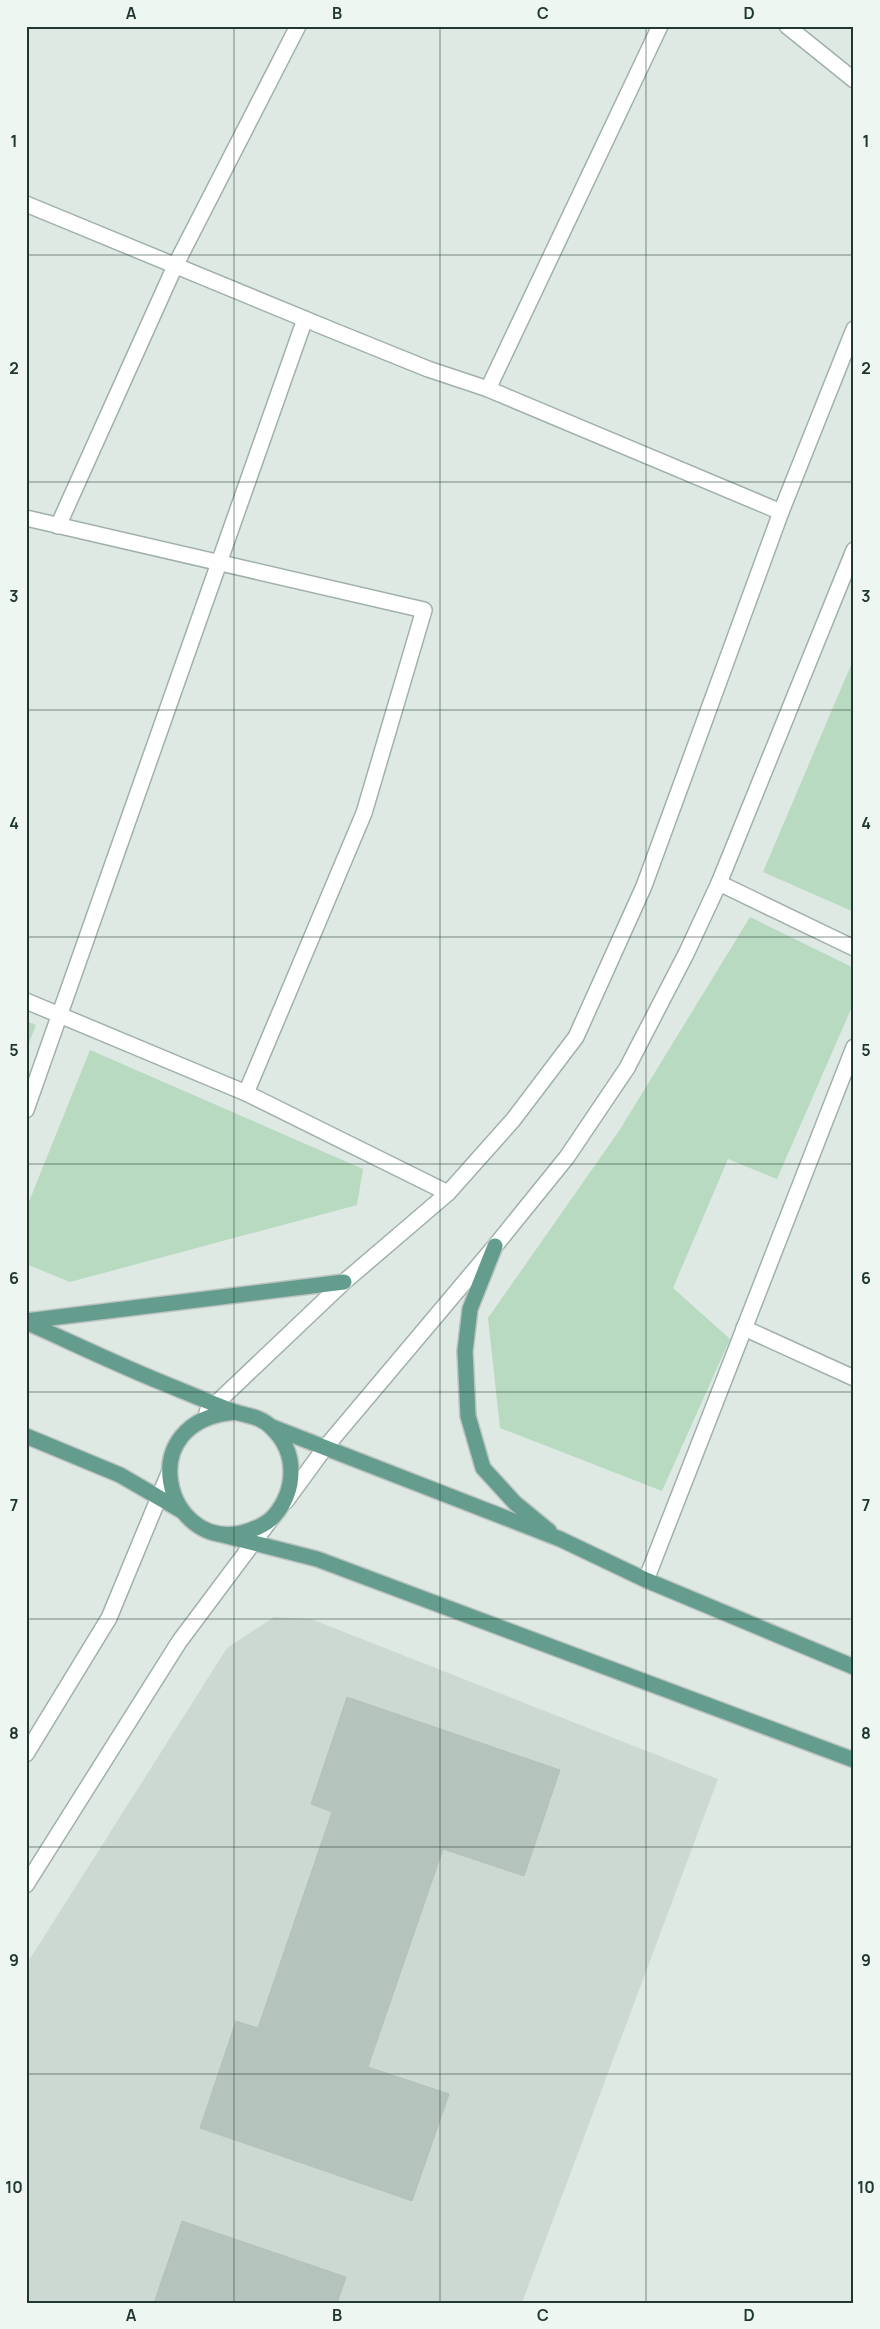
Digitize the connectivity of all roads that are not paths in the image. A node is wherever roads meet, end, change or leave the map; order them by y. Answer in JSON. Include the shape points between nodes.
{"nodes":[{"id":1,"x":298,"y":26,"type":"edge"},
{"id":2,"x":660,"y":26,"type":"edge"},
{"id":3,"x":787,"y":26,"type":"edge"},
{"id":4,"x":854,"y":80,"type":"edge"},
{"id":5,"x":26,"y":204,"type":"edge"},
{"id":6,"x":175,"y":266,"type":"junction"},
{"id":7,"x":305,"y":319,"type":"junction"},
{"id":8,"x":854,"y":329,"type":"edge"},
{"id":9,"x":488,"y":389,"type":"junction"},
{"id":10,"x":781,"y":512,"type":"junction"},
{"id":11,"x":26,"y":518,"type":"edge"},
{"id":12,"x":58,"y":526,"type":"junction"},
{"id":13,"x":854,"y":550,"type":"edge"},
{"id":14,"x":219,"y":564,"type":"junction"},
{"id":15,"x":719,"y":883,"type":"junction"},
{"id":16,"x":854,"y":948,"type":"edge"},
{"id":17,"x":26,"y":1001,"type":"edge"},
{"id":18,"x":60,"y":1015,"type":"junction"},
{"id":19,"x":854,"y":1047,"type":"edge"},
{"id":20,"x":246,"y":1093,"type":"junction"},
{"id":21,"x":26,"y":1110,"type":"edge"},
{"id":22,"x":448,"y":1193,"type":"junction"},
{"id":23,"x":495,"y":1246,"type":"junction"},
{"id":24,"x":344,"y":1282,"type":"junction"},
{"id":25,"x":26,"y":1321,"type":"edge"},
{"id":26,"x":744,"y":1328,"type":"junction"},
{"id":27,"x":854,"y":1378,"type":"edge"},
{"id":28,"x":216,"y":1404,"type":"junction"},
{"id":29,"x":236,"y":1412,"type":"junction"},
{"id":30,"x":197,"y":1422,"type":"junction"},
{"id":31,"x":272,"y":1427,"type":"junction"},
{"id":32,"x":26,"y":1436,"type":"edge"},
{"id":33,"x":324,"y":1448,"type":"junction"},
{"id":34,"x":169,"y":1473,"type":"junction"},
{"id":35,"x":159,"y":1498,"type":"junction"},
{"id":36,"x":285,"y":1502,"type":"junction"},
{"id":37,"x":182,"y":1511,"type":"junction"},
{"id":38,"x":272,"y":1518,"type":"junction"},
{"id":39,"x":215,"y":1532,"type":"junction"},
{"id":40,"x":560,"y":1539,"type":"junction"},
{"id":41,"x":254,"y":1543,"type":"junction"},
{"id":42,"x":646,"y":1580,"type":"junction"},
{"id":43,"x":854,"y":1668,"type":"edge"},
{"id":44,"x":26,"y":1754,"type":"edge"},
{"id":45,"x":854,"y":1760,"type":"edge"},
{"id":46,"x":26,"y":1886,"type":"edge"}],
"edges":[{"from":1,"to":6,"type":"street"},
{"from":2,"to":9,"type":"street"},
{"from":3,"to":4,"type":"street"},
{"from":5,"to":6,"type":"street"},
{"from":6,"to":7,"type":"street"},
{"from":6,"to":12,"type":"street"},
{"from":7,"to":9,"type":"street","via":[[428,369]]},
{"from":7,"to":14,"type":"street"},
{"from":8,"to":10,"type":"street"},
{"from":9,"to":10,"type":"street"},
{"from":10,"to":22,"type":"street","via":[[644,886],[576,1037],[513,1120]]},
{"from":11,"to":12,"type":"street"},
{"from":12,"to":14,"type":"street"},
{"from":13,"to":15,"type":"street"},
{"from":14,"to":18,"type":"street"},
{"from":14,"to":20,"type":"street","via":[[424,610],[364,813]]},
{"from":15,"to":16,"type":"street"},
{"from":15,"to":23,"type":"street","via":[[627,1068],[567,1157]]},
{"from":17,"to":18,"type":"street"},
{"from":18,"to":20,"type":"street"},
{"from":18,"to":21,"type":"street"},
{"from":19,"to":26,"type":"street"},
{"from":20,"to":22,"type":"street"},
{"from":22,"to":24,"type":"street"},
{"from":23,"to":33,"type":"street"},
{"from":23,"to":40,"type":"main road","via":[[470,1309],[464,1351],[468,1416],[483,1468],[515,1503]]},
{"from":24,"to":25,"type":"main road"},
{"from":24,"to":28,"type":"street"},
{"from":25,"to":28,"type":"main road"},
{"from":26,"to":27,"type":"street"},
{"from":26,"to":42,"type":"street"},
{"from":28,"to":29,"type":"main road"},
{"from":28,"to":30,"type":"street"},
{"from":29,"to":30,"type":"main road","via":[[216,1413]]},
{"from":29,"to":31,"type":"main road","via":[[255,1416]]},
{"from":30,"to":34,"type":"main road","via":[[182,1435],[172,1453]]},
{"from":31,"to":33,"type":"main road"},
{"from":31,"to":36,"type":"main road","via":[[285,1444],[291,1463],[291,1483]]},
{"from":32,"to":35,"type":"main road","via":[[120,1476]]},
{"from":33,"to":36,"type":"street"},
{"from":33,"to":40,"type":"main road"},
{"from":34,"to":35,"type":"street"},
{"from":34,"to":37,"type":"main road","via":[[172,1493]]},
{"from":35,"to":37,"type":"main road"},
{"from":35,"to":44,"type":"street","via":[[109,1618]]},
{"from":36,"to":38,"type":"main road"},
{"from":37,"to":39,"type":"main road","via":[[196,1524]]},
{"from":38,"to":39,"type":"main road","via":[[255,1530],[235,1534]]},
{"from":38,"to":41,"type":"street"},
{"from":39,"to":41,"type":"main road"},
{"from":40,"to":42,"type":"main road"},
{"from":41,"to":45,"type":"main road","via":[[317,1559]]},
{"from":41,"to":46,"type":"street","via":[[179,1642]]},
{"from":42,"to":43,"type":"main road"}]}
